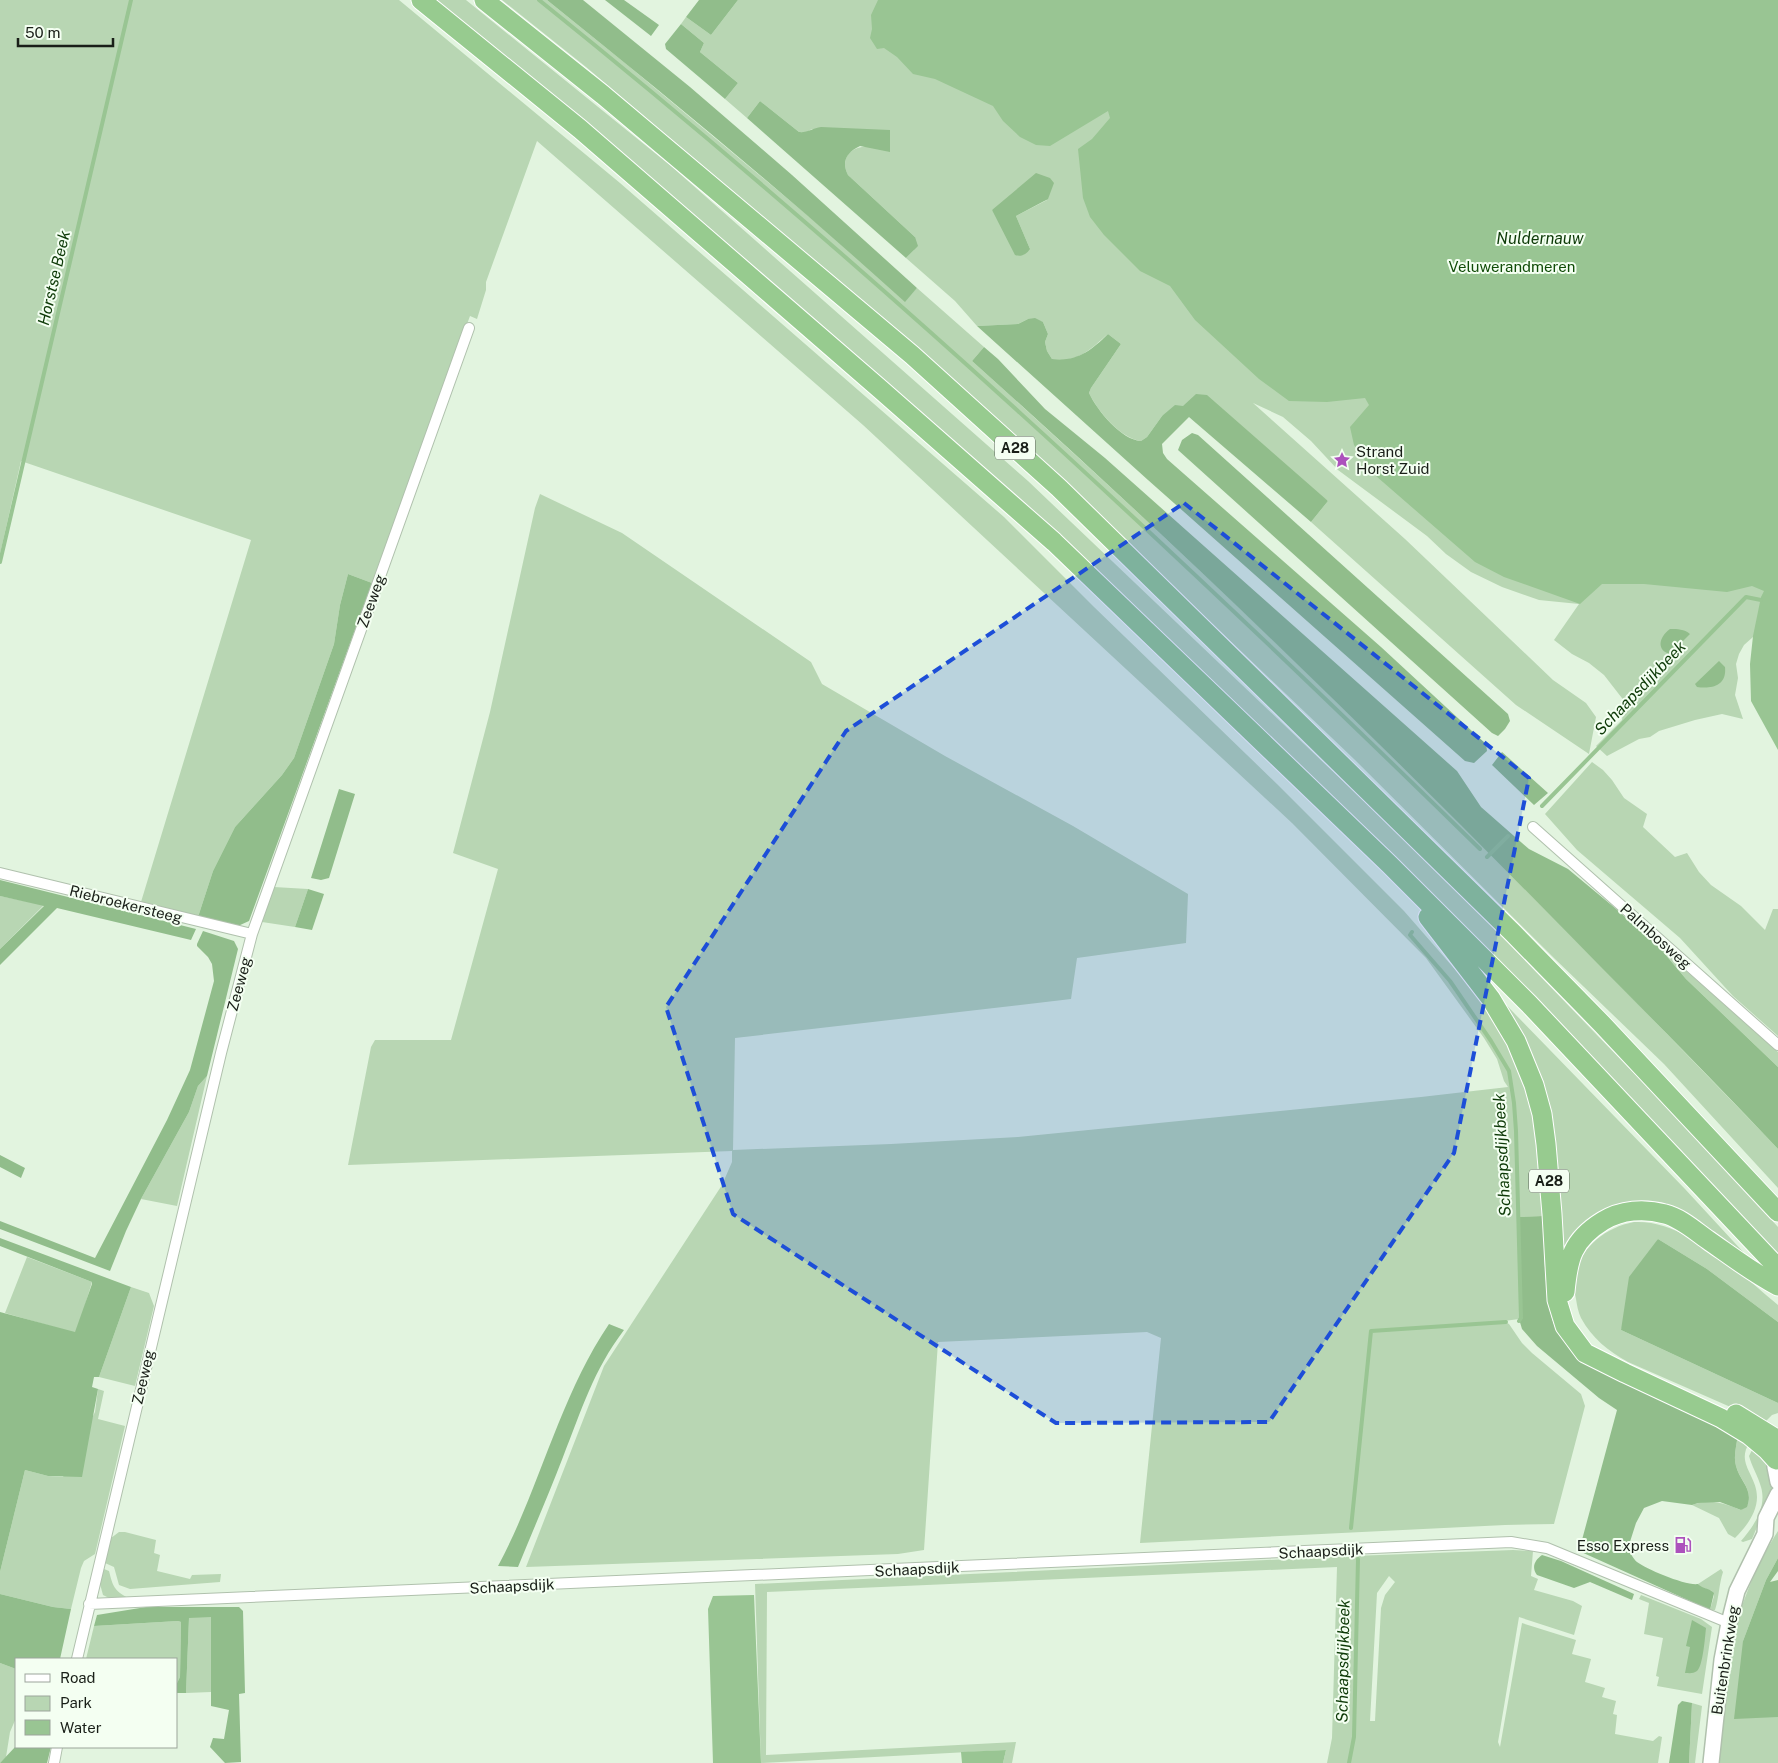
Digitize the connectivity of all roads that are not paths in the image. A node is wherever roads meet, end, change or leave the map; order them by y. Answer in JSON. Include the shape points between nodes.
{"nodes":[{"id":1,"x":421,"y":0,"type":"edge"},
{"id":2,"x":484,"y":0,"type":"edge"},
{"id":3,"x":469,"y":328,"type":"dead end"},
{"id":4,"x":1533,"y":827,"type":"dead end"},
{"id":5,"x":1389,"y":864,"type":"junction"},
{"id":6,"x":0,"y":873,"type":"edge"},
{"id":7,"x":252,"y":934,"type":"junction"},
{"id":8,"x":1778,"y":1045,"type":"edge"},
{"id":9,"x":1778,"y":1212,"type":"edge"},
{"id":10,"x":1778,"y":1268,"type":"edge"},
{"id":11,"x":1778,"y":1286,"type":"edge"},
{"id":12,"x":1778,"y":1440,"type":"edge"},
{"id":13,"x":1777,"y":1458,"type":"edge"},
{"id":14,"x":1778,"y":1482,"type":"edge"},
{"id":15,"x":1778,"y":1494,"type":"edge"},
{"id":16,"x":1778,"y":1523,"type":"edge"},
{"id":17,"x":1765,"y":1534,"type":"junction"},
{"id":18,"x":89,"y":1604,"type":"junction"},
{"id":19,"x":1729,"y":1624,"type":"junction"},
{"id":20,"x":77,"y":1658,"type":"edge"},
{"id":21,"x":57,"y":1748,"type":"edge"},
{"id":22,"x":54,"y":1763,"type":"edge"},
{"id":23,"x":1711,"y":1763,"type":"edge"}],
"edges":[{"from":1,"to":5,"type":"highway","number":"A28","via":[[580,129],[1054,542]]},
{"from":2,"to":9,"type":"highway","number":"A28","via":[[603,95],[905,348],[1059,488],[1513,933]]},
{"from":3,"to":7,"type":"street","name":"Zeeweg"},
{"from":4,"to":8,"type":"street","name":"Palmbosweg"},
{"from":5,"to":10,"type":"highway","number":"A28","via":[[1529,1004]]},
{"from":5,"to":13,"type":"highway","number":"A28","via":[[1491,999],[1516,1041],[1534,1085],[1544,1129],[1557,1300],[1565,1326],[1585,1353],[1721,1418]]},
{"from":6,"to":7,"type":"street","name":"Riebroekersteeg"},
{"from":7,"to":18,"type":"street","name":"Zeeweg","via":[[218,1062]]},
{"from":11,"to":12,"type":"highway","via":[[1758,1276],[1686,1224],[1667,1214],[1640,1210],[1614,1215],[1591,1229],[1578,1244],[1568,1265],[1565,1292],[1579,1329],[1597,1347],[1624,1364],[1743,1417]]},
{"from":13,"to":14,"type":"main road","via":[[1775,1474]]},
{"from":15,"to":17,"type":"main road","name":"Buitenbrinkweg","via":[[1766,1518]]},
{"from":16,"to":17,"type":"main road","name":"Buitenbrinkweg"},
{"from":17,"to":19,"type":"main road","name":"Buitenbrinkweg","via":[[1737,1591]]},
{"from":18,"to":19,"type":"street","name":"Schaapsdijk","via":[[1511,1542],[1547,1548]]},
{"from":18,"to":20,"type":"street","name":"Zeeweg"},
{"from":19,"to":23,"type":"main road","name":"Buitenbrinkweg"},
{"from":21,"to":22,"type":"street"}]}
